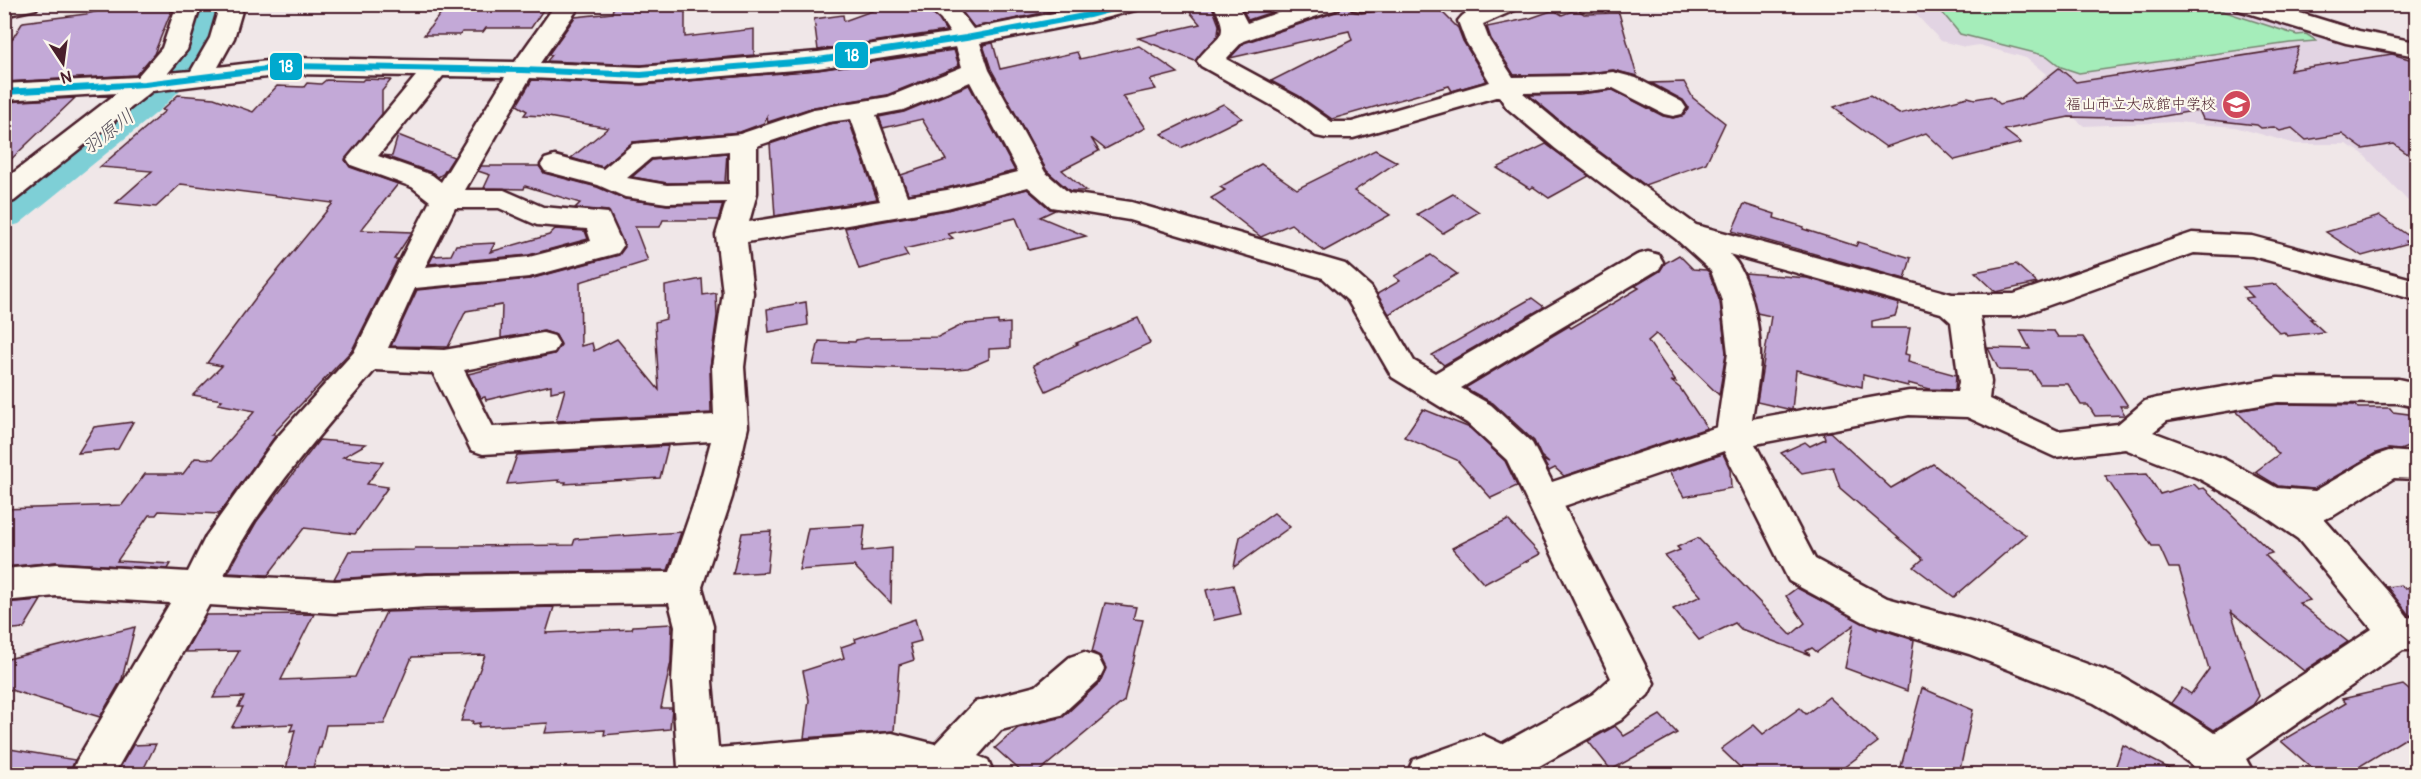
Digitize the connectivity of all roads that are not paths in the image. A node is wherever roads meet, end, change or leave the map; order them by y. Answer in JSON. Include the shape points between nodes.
{"nodes":[{"id":1,"x":27,"y":4,"type":"edge"},
{"id":2,"x":189,"y":4,"type":"edge"},
{"id":3,"x":232,"y":4,"type":"edge"},
{"id":4,"x":570,"y":4,"type":"edge"},
{"id":5,"x":936,"y":4,"type":"edge"},
{"id":6,"x":1130,"y":4,"type":"edge"},
{"id":7,"x":1225,"y":4,"type":"edge"},
{"id":8,"x":1329,"y":4,"type":"edge"},
{"id":9,"x":1361,"y":4,"type":"edge"},
{"id":10,"x":1369,"y":4,"type":"edge"},
{"id":11,"x":1508,"y":4,"type":"edge"},
{"id":12,"x":2244,"y":4,"type":"edge"},
{"id":13,"x":4,"y":9,"type":"edge"},
{"id":14,"x":1085,"y":10,"type":"edge"},
{"id":15,"x":1461,"y":13,"type":"edge"},
{"id":16,"x":1234,"y":36,"type":"junction"},
{"id":17,"x":966,"y":38,"type":"junction"},
{"id":18,"x":2416,"y":49,"type":"edge"},
{"id":19,"x":436,"y":68,"type":"junction"},
{"id":20,"x":522,"y":70,"type":"junction"},
{"id":21,"x":976,"y":70,"type":"junction"},
{"id":22,"x":192,"y":78,"type":"junction"},
{"id":23,"x":151,"y":83,"type":"junction"},
{"id":24,"x":1507,"y":85,"type":"junction"},
{"id":25,"x":4,"y":92,"type":"edge"},
{"id":26,"x":1673,"y":108,"type":"dead end"},
{"id":27,"x":861,"y":109,"type":"junction"},
{"id":28,"x":743,"y":142,"type":"junction"},
{"id":29,"x":555,"y":165,"type":"dead end"},
{"id":30,"x":1034,"y":177,"type":"junction"},
{"id":31,"x":608,"y":179,"type":"junction"},
{"id":32,"x":743,"y":193,"type":"junction"},
{"id":33,"x":4,"y":195,"type":"edge"},
{"id":34,"x":446,"y":199,"type":"junction"},
{"id":35,"x":897,"y":207,"type":"junction"},
{"id":36,"x":1686,"y":232,"type":"junction"},
{"id":37,"x":731,"y":235,"type":"junction"},
{"id":38,"x":1648,"y":262,"type":"dead end"},
{"id":39,"x":404,"y":279,"type":"junction"},
{"id":40,"x":2416,"y":290,"type":"edge"},
{"id":41,"x":1952,"y":305,"type":"junction"},
{"id":42,"x":543,"y":344,"type":"dead end"},
{"id":43,"x":367,"y":358,"type":"junction"},
{"id":44,"x":444,"y":362,"type":"junction"},
{"id":45,"x":1435,"y":388,"type":"junction"},
{"id":46,"x":2416,"y":394,"type":"edge"},
{"id":47,"x":1971,"y":405,"type":"junction"},
{"id":48,"x":731,"y":427,"type":"junction"},
{"id":49,"x":1732,"y":435,"type":"junction"},
{"id":50,"x":2127,"y":436,"type":"junction"},
{"id":51,"x":2416,"y":466,"type":"edge"},
{"id":52,"x":1542,"y":499,"type":"junction"},
{"id":53,"x":2271,"y":502,"type":"junction"},
{"id":54,"x":4,"y":585,"type":"edge"},
{"id":55,"x":683,"y":587,"type":"junction"},
{"id":56,"x":199,"y":588,"type":"junction"},
{"id":57,"x":2407,"y":634,"type":"edge"},
{"id":58,"x":1084,"y":669,"type":"dead end"},
{"id":59,"x":2223,"y":766,"type":"edge"},
{"id":60,"x":958,"y":770,"type":"edge"},
{"id":61,"x":1496,"y":771,"type":"edge"},
{"id":62,"x":697,"y":772,"type":"edge"},
{"id":63,"x":92,"y":774,"type":"edge"},
{"id":64,"x":1428,"y":774,"type":"edge"}],
"edges":[{"from":1,"to":13,"type":"main road"},
{"from":2,"to":23,"type":"main road","via":[[174,50]]},
{"from":3,"to":22,"type":"main road","via":[[222,38]]},
{"from":4,"to":20,"type":"main road"},
{"from":5,"to":17,"type":"main road","via":[[950,14]]},
{"from":6,"to":14,"type":"main road"},
{"from":7,"to":16,"type":"main road","via":[[1235,22]]},
{"from":8,"to":16,"type":"main road"},
{"from":9,"to":10,"type":"main road"},
{"from":11,"to":15,"type":"main road"},
{"from":12,"to":18,"type":"main road","via":[[2355,38]]},
{"from":14,"to":17,"type":"main road"},
{"from":15,"to":24,"type":"main road"},
{"from":16,"to":24,"type":"main road","via":[[1210,61],[1289,104],[1326,130],[1353,130]]},
{"from":17,"to":20,"type":"main road","via":[[818,60],[642,75]]},
{"from":17,"to":21,"type":"main road"},
{"from":19,"to":20,"type":"main road"},
{"from":19,"to":22,"type":"main road","via":[[291,66]]},
{"from":19,"to":34,"type":"main road","via":[[361,159],[422,181]]},
{"from":20,"to":34,"type":"main road"},
{"from":21,"to":27,"type":"main road","via":[[894,104]]},
{"from":21,"to":30,"type":"main road"},
{"from":22,"to":23,"type":"main road"},
{"from":23,"to":25,"type":"main road"},
{"from":23,"to":33,"type":"main road"},
{"from":24,"to":26,"type":"main road","via":[[1612,80],[1627,83]]},
{"from":24,"to":36,"type":"main road","via":[[1516,102]]},
{"from":27,"to":28,"type":"main road","via":[[823,116]]},
{"from":27,"to":35,"type":"main road"},
{"from":28,"to":31,"type":"main road","via":[[643,150]]},
{"from":28,"to":32,"type":"main road"},
{"from":29,"to":31,"type":"main road"},
{"from":30,"to":35,"type":"main road"},
{"from":30,"to":45,"type":"main road","via":[[1061,201],[1131,211],[1335,271],[1360,294],[1403,369]]},
{"from":31,"to":32,"type":"main road","via":[[625,188],[667,194]]},
{"from":32,"to":37,"type":"main road"},
{"from":34,"to":39,"type":"main road"},
{"from":34,"to":39,"type":"main road","via":[[504,199],[537,216],[598,220],[608,246],[530,267]]},
{"from":35,"to":37,"type":"main road"},
{"from":36,"to":41,"type":"main road"},
{"from":36,"to":49,"type":"main road","via":[[1725,266],[1737,301],[1744,353]]},
{"from":37,"to":48,"type":"main road","via":[[738,293],[728,367]]},
{"from":38,"to":45,"type":"main road"},
{"from":39,"to":43,"type":"main road"},
{"from":40,"to":41,"type":"main road","via":[[2252,246],[2192,243],[2016,305]]},
{"from":41,"to":47,"type":"main road","via":[[1966,319],[1975,382]]},
{"from":42,"to":44,"type":"main road"},
{"from":43,"to":44,"type":"main road"},
{"from":43,"to":56,"type":"main road","via":[[286,450],[219,548]]},
{"from":44,"to":48,"type":"main road","via":[[483,441]]},
{"from":45,"to":52,"type":"main road","via":[[1479,414],[1520,452]]},
{"from":46,"to":50,"type":"main road","via":[[2278,390],[2157,410]]},
{"from":47,"to":49,"type":"main road","via":[[1909,403]]},
{"from":47,"to":50,"type":"main road","via":[[2055,444]]},
{"from":48,"to":55,"type":"main road","via":[[714,497]]},
{"from":49,"to":52,"type":"main road"},
{"from":49,"to":59,"type":"main road","via":[[1802,570],[1877,611],[1974,639],[2108,690],[2175,729]]},
{"from":50,"to":53,"type":"main road","via":[[2210,468]]},
{"from":51,"to":53,"type":"main road","via":[[2389,464],[2320,506]]},
{"from":52,"to":61,"type":"main road","via":[[1634,683],[1607,707]]},
{"from":53,"to":57,"type":"main road","via":[[2311,529]]},
{"from":54,"to":56,"type":"main road","via":[[56,580]]},
{"from":55,"to":56,"type":"main road","via":[[427,591],[335,597]]},
{"from":55,"to":62,"type":"main road","via":[[694,626],[692,682]]},
{"from":56,"to":63,"type":"main road"},
{"from":57,"to":59,"type":"main road"},
{"from":58,"to":60,"type":"main road","via":[[1047,702],[989,715]]},
{"from":60,"to":62,"type":"main road","via":[[892,752]]},
{"from":61,"to":64,"type":"main road","via":[[1483,754]]}]}
